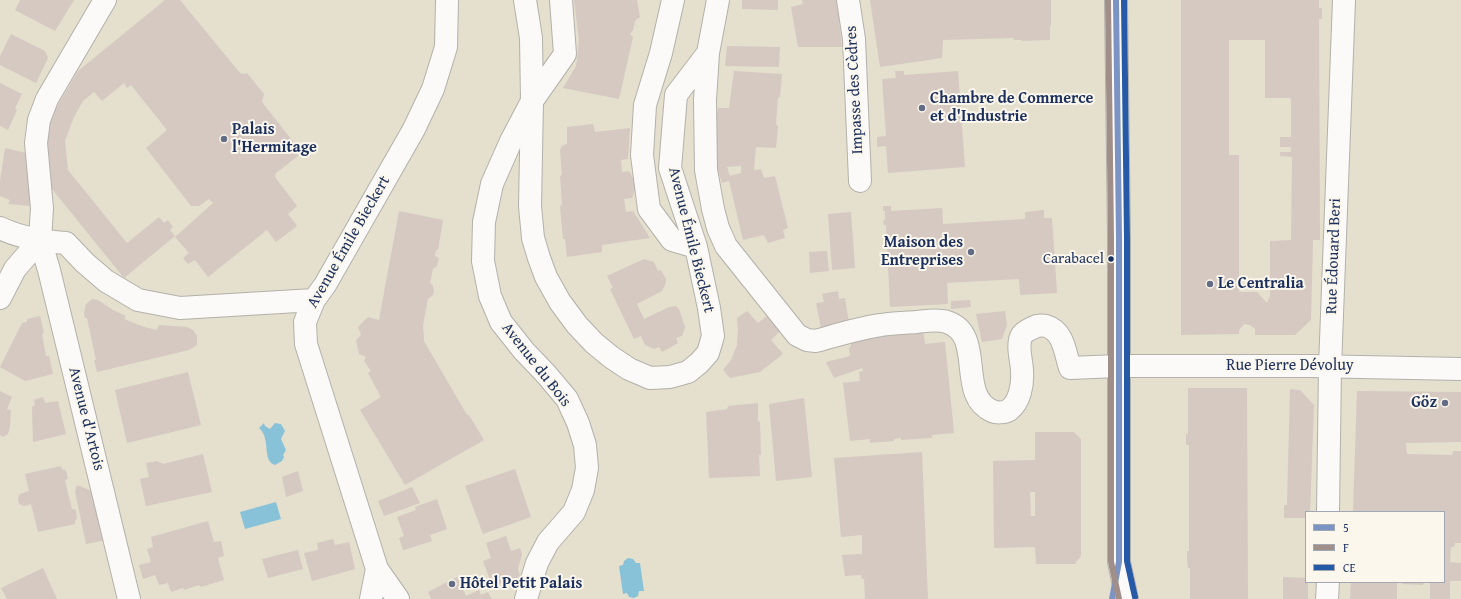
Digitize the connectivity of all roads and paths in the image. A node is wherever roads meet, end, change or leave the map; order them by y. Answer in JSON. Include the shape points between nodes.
{"nodes":[{"id":1,"x":105,"y":0,"type":"edge"},
{"id":2,"x":447,"y":0,"type":"edge"},
{"id":3,"x":525,"y":0,"type":"edge"},
{"id":4,"x":561,"y":0,"type":"edge"},
{"id":5,"x":673,"y":0,"type":"edge"},
{"id":6,"x":718,"y":0,"type":"edge"},
{"id":7,"x":848,"y":0,"type":"edge"},
{"id":8,"x":1116,"y":0,"type":"edge"},
{"id":9,"x":1344,"y":0,"type":"edge"},
{"id":10,"x":708,"y":53,"type":"junction"},
{"id":11,"x":532,"y":101,"type":"junction"},
{"id":12,"x":860,"y":181,"type":"dead end"},
{"id":13,"x":0,"y":228,"type":"edge"},
{"id":14,"x":40,"y":240,"type":"junction"},
{"id":15,"x":696,"y":247,"type":"junction"},
{"id":16,"x":0,"y":298,"type":"edge"},
{"id":17,"x":314,"y":300,"type":"junction"},
{"id":18,"x":1118,"y":366,"type":"junction"},
{"id":19,"x":1330,"y":366,"type":"junction"},
{"id":20,"x":1461,"y":369,"type":"edge"},
{"id":21,"x":1328,"y":511,"type":"edge"},
{"id":22,"x":1120,"y":562,"type":"junction"},
{"id":23,"x":377,"y":568,"type":"junction"},
{"id":24,"x":1328,"y":583,"type":"edge"},
{"id":25,"x":365,"y":598,"type":"edge"},
{"id":26,"x":129,"y":599,"type":"edge"},
{"id":27,"x":398,"y":599,"type":"edge"},
{"id":28,"x":526,"y":599,"type":"edge"},
{"id":29,"x":1112,"y":599,"type":"edge"},
{"id":30,"x":1126,"y":599,"type":"edge"},
{"id":31,"x":1327,"y":599,"type":"edge"}],
"edges":[{"from":1,"to":14,"type":"street","via":[[48,99],[39,120],[36,144],[42,208]]},
{"from":2,"to":17,"type":"street","name":"Avenue Émile Bieckert","via":[[446,47],[433,89],[414,129]]},
{"from":3,"to":11,"type":"street","name":"Avenue Émile Bieckert","via":[[531,38]]},
{"from":4,"to":11,"type":"street","name":"Avenue du Bois","via":[[565,54]]},
{"from":5,"to":15,"type":"street","via":[[661,53],[645,105],[642,155],[649,208],[672,240]]},
{"from":6,"to":10,"type":"street"},
{"from":7,"to":12,"type":"street","name":"Impasse des Cèdres","via":[[854,39]]},
{"from":8,"to":18,"type":"street"},
{"from":9,"to":19,"type":"street","name":"Rue Édouard Beri"},
{"from":10,"to":15,"type":"street","name":"Avenue Émile Bieckert","via":[[676,95],[670,168]]},
{"from":10,"to":18,"type":"street","name":"Avenue Émile Bieckert","via":[[705,100],[706,170],[718,228],[730,252],[797,335],[816,341],[880,325],[939,320],[948,322],[964,334],[968,343],[975,389],[981,403],[997,412],[1007,412],[1016,402],[1022,373],[1022,335],[1040,325],[1052,328],[1061,337],[1070,368]]},
{"from":11,"to":15,"type":"street","name":"Avenue Émile Bieckert","via":[[530,206],[538,258],[560,302],[577,325],[611,357],[629,369],[650,378],[670,377],[688,372],[708,353],[713,336]]},
{"from":11,"to":28,"type":"street","name":"Avenue du Bois","via":[[492,184],[484,222],[483,261],[490,296],[502,322],[567,399],[585,445],[587,468],[574,512],[548,542]]},
{"from":13,"to":14,"type":"street"},
{"from":14,"to":16,"type":"street","via":[[15,269]]},
{"from":14,"to":17,"type":"street","via":[[66,243],[106,281],[138,300],[180,308]]},
{"from":14,"to":26,"type":"street","name":"Avenue d'Artois","via":[[50,270]]},
{"from":17,"to":23,"type":"street","name":"Avenue Émile Bieckert","via":[[305,322],[306,344]]},
{"from":18,"to":19,"type":"street","name":"Rue Pierre Dévoluy"},
{"from":18,"to":22,"type":"street"},
{"from":19,"to":20,"type":"street","name":"Rue Pierre Dévoluy"},
{"from":19,"to":21,"type":"street","name":"Rue Édouard Beri"},
{"from":22,"to":29,"type":"street"},
{"from":22,"to":30,"type":"street"},
{"from":23,"to":25,"type":"street"},
{"from":23,"to":27,"type":"street","name":"Avenue Émile Bieckert"},
{"from":24,"to":31,"type":"street"}]}
